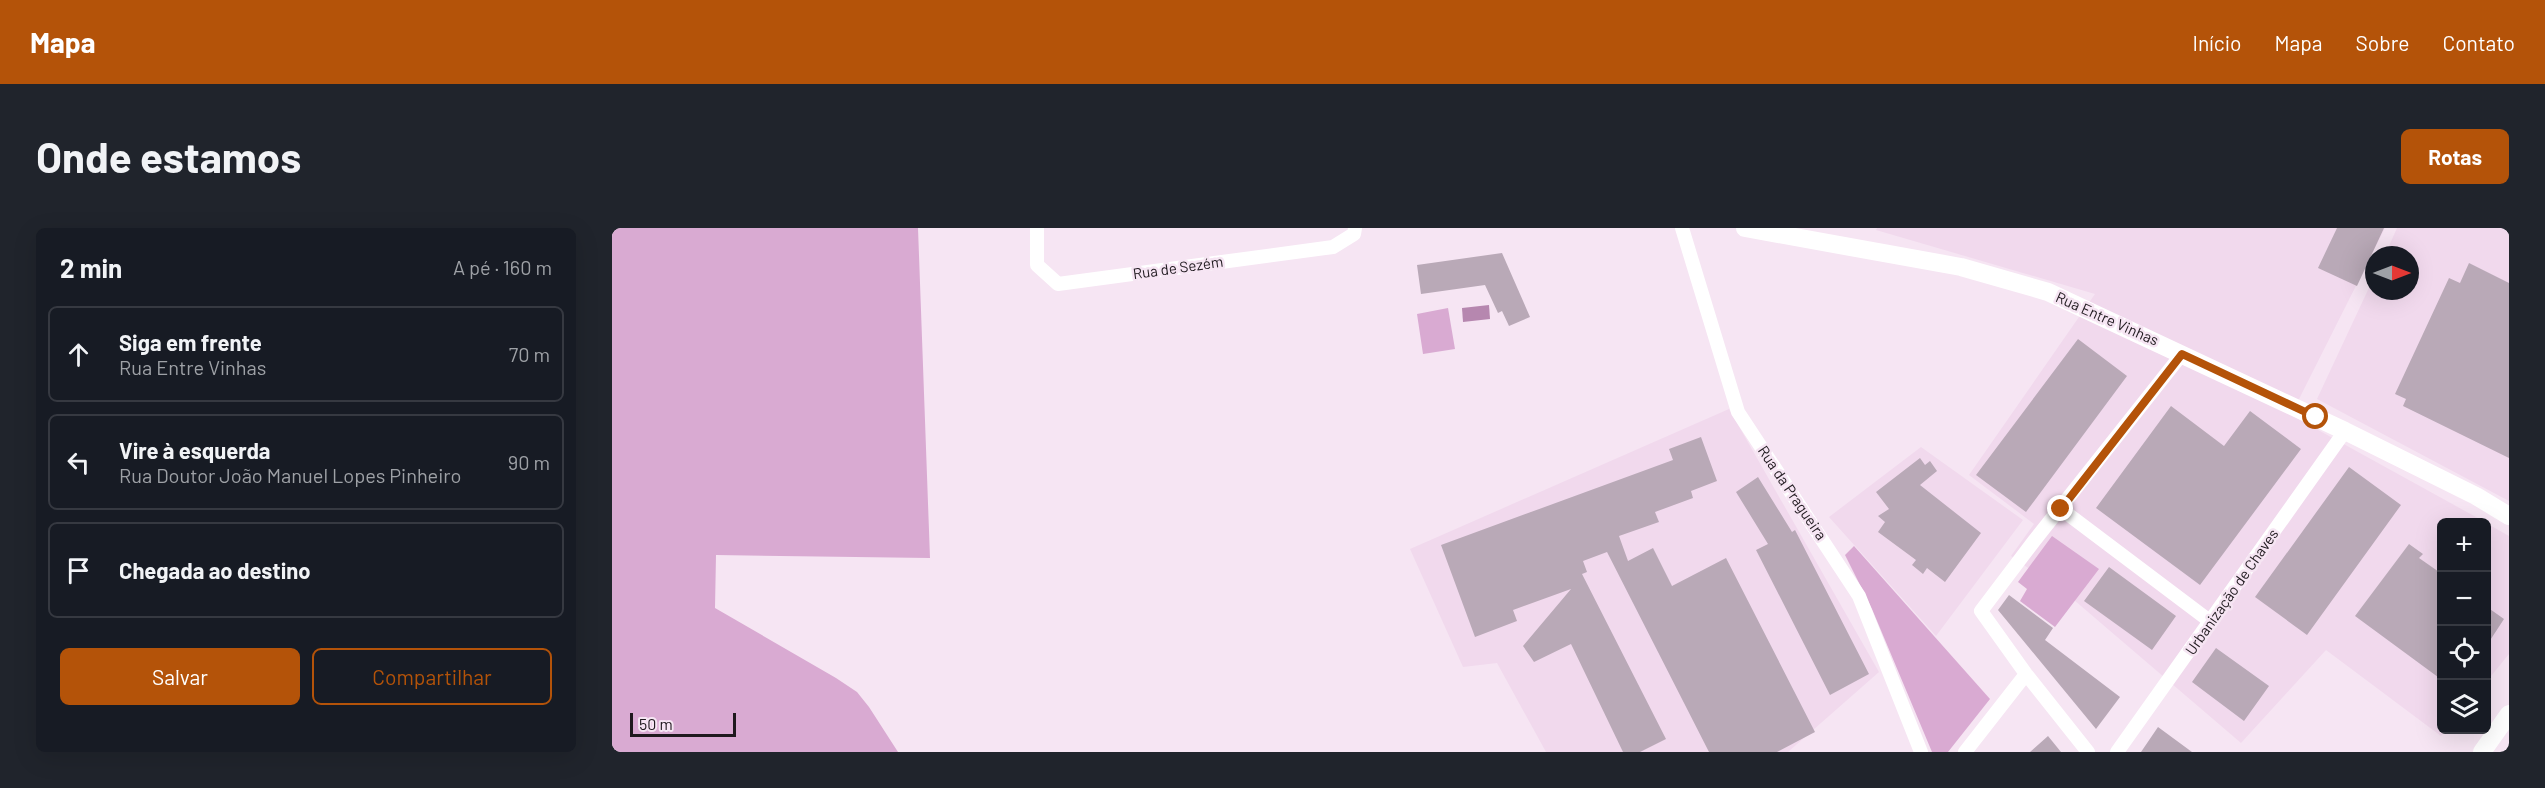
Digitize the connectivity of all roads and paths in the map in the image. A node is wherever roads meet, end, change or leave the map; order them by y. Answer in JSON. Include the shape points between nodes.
{"nodes":[{"id":1,"x":1037,"y":228,"type":"edge"},
{"id":2,"x":1355,"y":228,"type":"edge"},
{"id":3,"x":1682,"y":228,"type":"edge"},
{"id":4,"x":1745,"y":228,"type":"edge"},
{"id":5,"x":2182,"y":354,"type":"junction"},
{"id":6,"x":2345,"y":431,"type":"junction"},
{"id":7,"x":2061,"y":509,"type":"junction"},
{"id":8,"x":2509,"y":516,"type":"edge"},
{"id":9,"x":2211,"y":622,"type":"junction"},
{"id":10,"x":2026,"y":675,"type":"junction"},
{"id":11,"x":2509,"y":714,"type":"edge"},
{"id":12,"x":1921,"y":752,"type":"edge"},
{"id":13,"x":1965,"y":752,"type":"edge"},
{"id":14,"x":2088,"y":752,"type":"edge"},
{"id":15,"x":2117,"y":752,"type":"edge"},
{"id":16,"x":2482,"y":752,"type":"edge"}],
"edges":[{"from":1,"to":2,"type":"street","name":"Rua de Sezém","via":[[1037,265],[1058,284],[1333,247],[1354,234]]},
{"from":3,"to":12,"type":"street","name":"Rua da Pragueira","via":[[1738,412],[1859,596]]},
{"from":4,"to":5,"type":"street","name":"Rua Entre Vinhas","via":[[1961,267],[2010,280],[2048,292]]},
{"from":5,"to":6,"type":"street","name":"Rua Entre Vinhas"},
{"from":5,"to":7,"type":"street"},
{"from":6,"to":8,"type":"street","name":"Rua Entre Vinhas"},
{"from":6,"to":9,"type":"street","name":"Urbanização de Chaves"},
{"from":7,"to":9,"type":"street"},
{"from":7,"to":10,"type":"street","via":[[1982,611]]},
{"from":9,"to":15,"type":"street","name":"Urbanização de Chaves"},
{"from":10,"to":13,"type":"street"},
{"from":10,"to":14,"type":"street"},
{"from":11,"to":16,"type":"street"}]}
